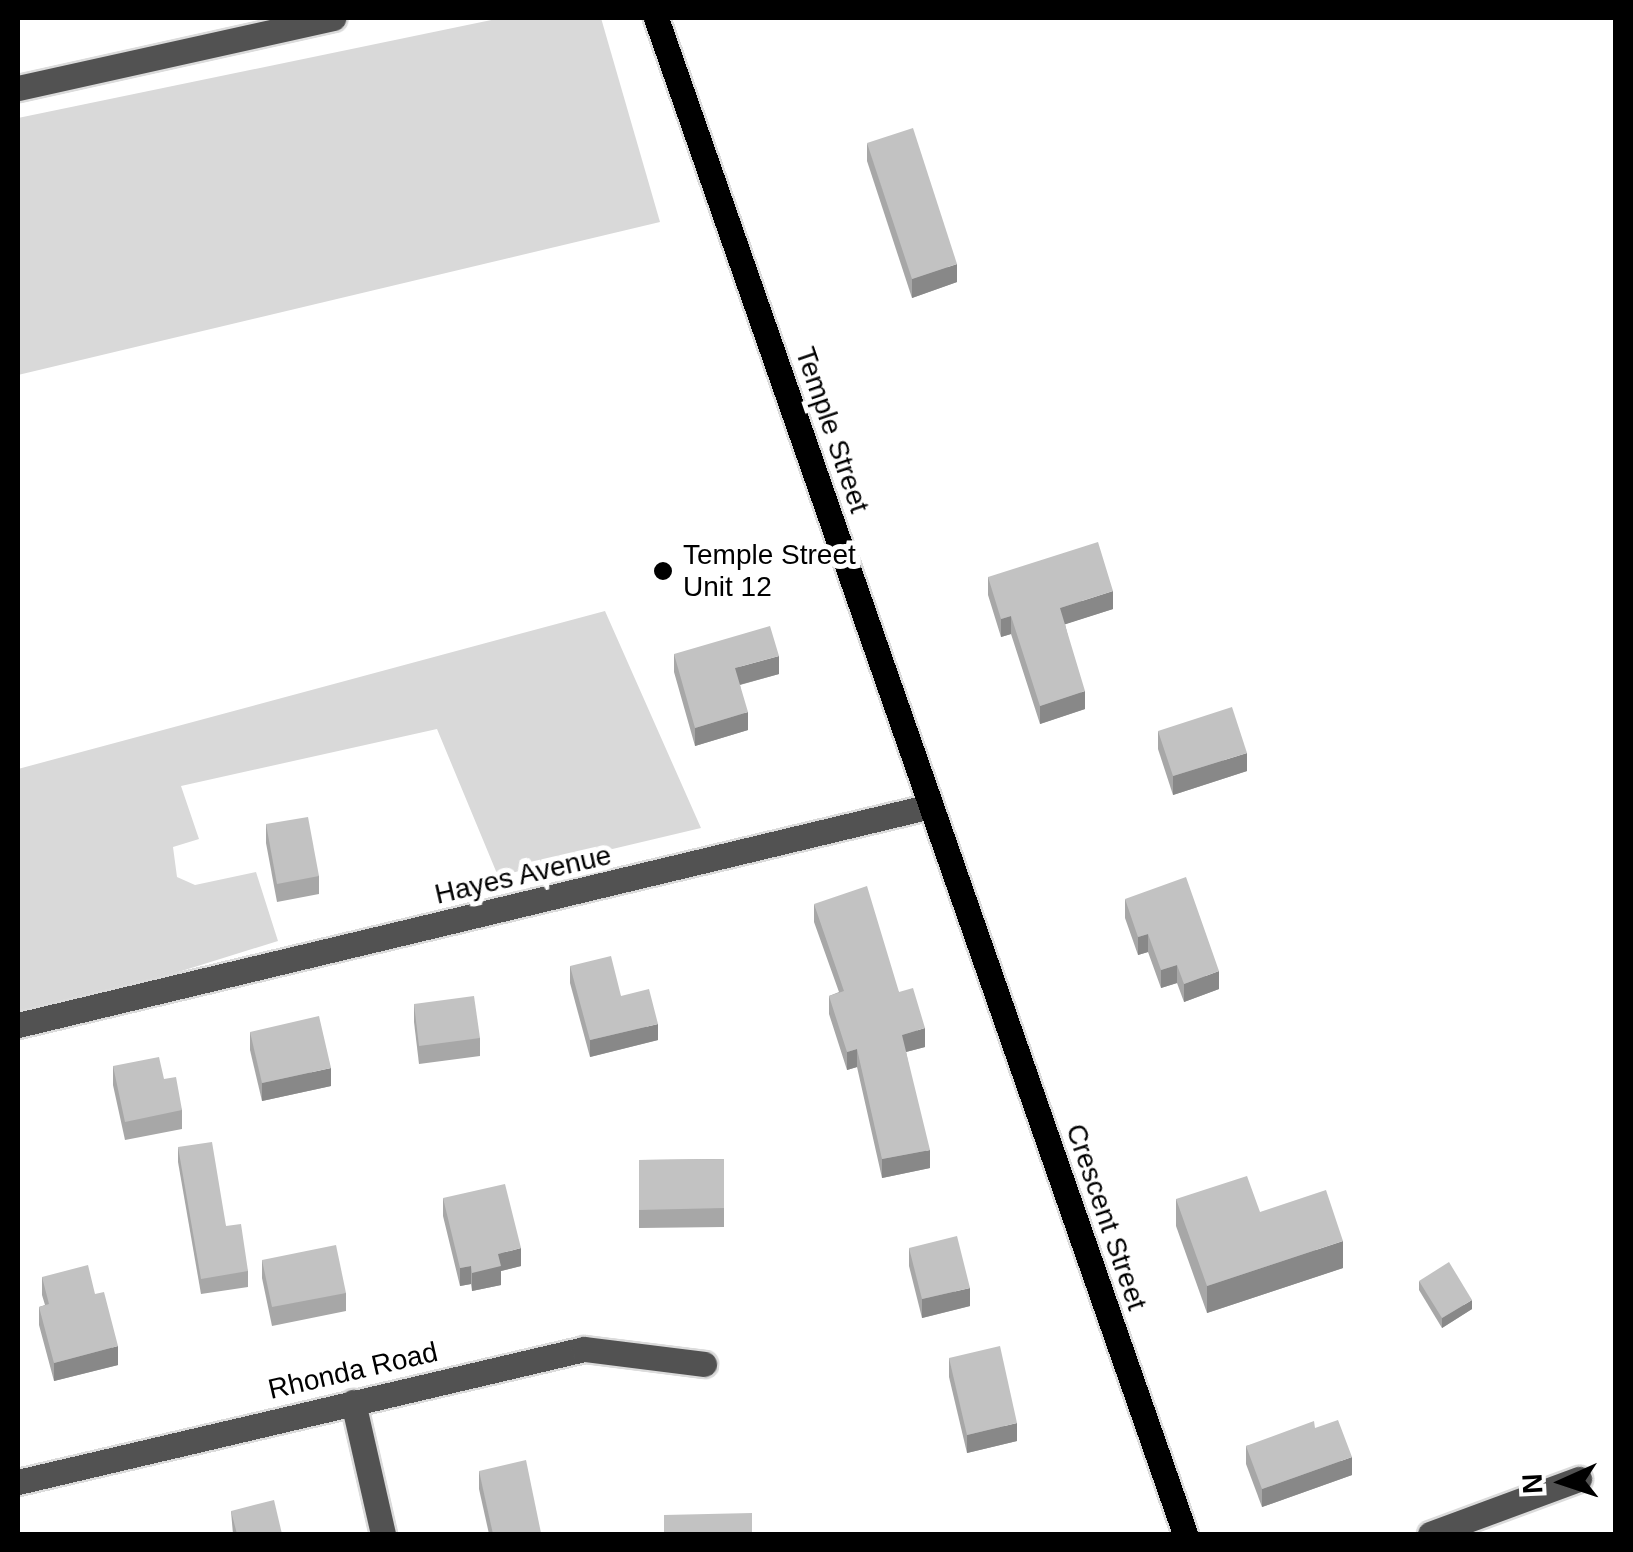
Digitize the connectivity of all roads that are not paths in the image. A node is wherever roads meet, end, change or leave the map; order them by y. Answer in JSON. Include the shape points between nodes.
{"nodes":[{"id":1,"x":333,"y":18,"type":"edge"},
{"id":2,"x":656,"y":18,"type":"edge"},
{"id":3,"x":18,"y":88,"type":"edge"},
{"id":4,"x":931,"y":806,"type":"junction"},
{"id":5,"x":970,"y":919,"type":"joint"},
{"id":6,"x":18,"y":1025,"type":"edge"},
{"id":7,"x":704,"y":1364,"type":"dead end"},
{"id":8,"x":353,"y":1402,"type":"junction"},
{"id":9,"x":1579,"y":1479,"type":"dead end"},
{"id":10,"x":18,"y":1482,"type":"edge"},
{"id":11,"x":383,"y":1534,"type":"edge"},
{"id":12,"x":1185,"y":1534,"type":"edge"},
{"id":13,"x":1430,"y":1534,"type":"edge"}],
"edges":[{"from":1,"to":3,"type":"street"},
{"from":2,"to":4,"type":"main road","name":"Temple Street"},
{"from":4,"to":5,"type":"main road","name":"Temple Street"},
{"from":4,"to":6,"type":"street","name":"Hayes Avenue"},
{"from":5,"to":12,"type":"main road","name":"Crescent Street"},
{"from":7,"to":8,"type":"street","name":"Rhonda Road","via":[[584,1348]]},
{"from":8,"to":10,"type":"street","name":"Rhonda Road"},
{"from":8,"to":11,"type":"street"},
{"from":9,"to":13,"type":"street"}]}
